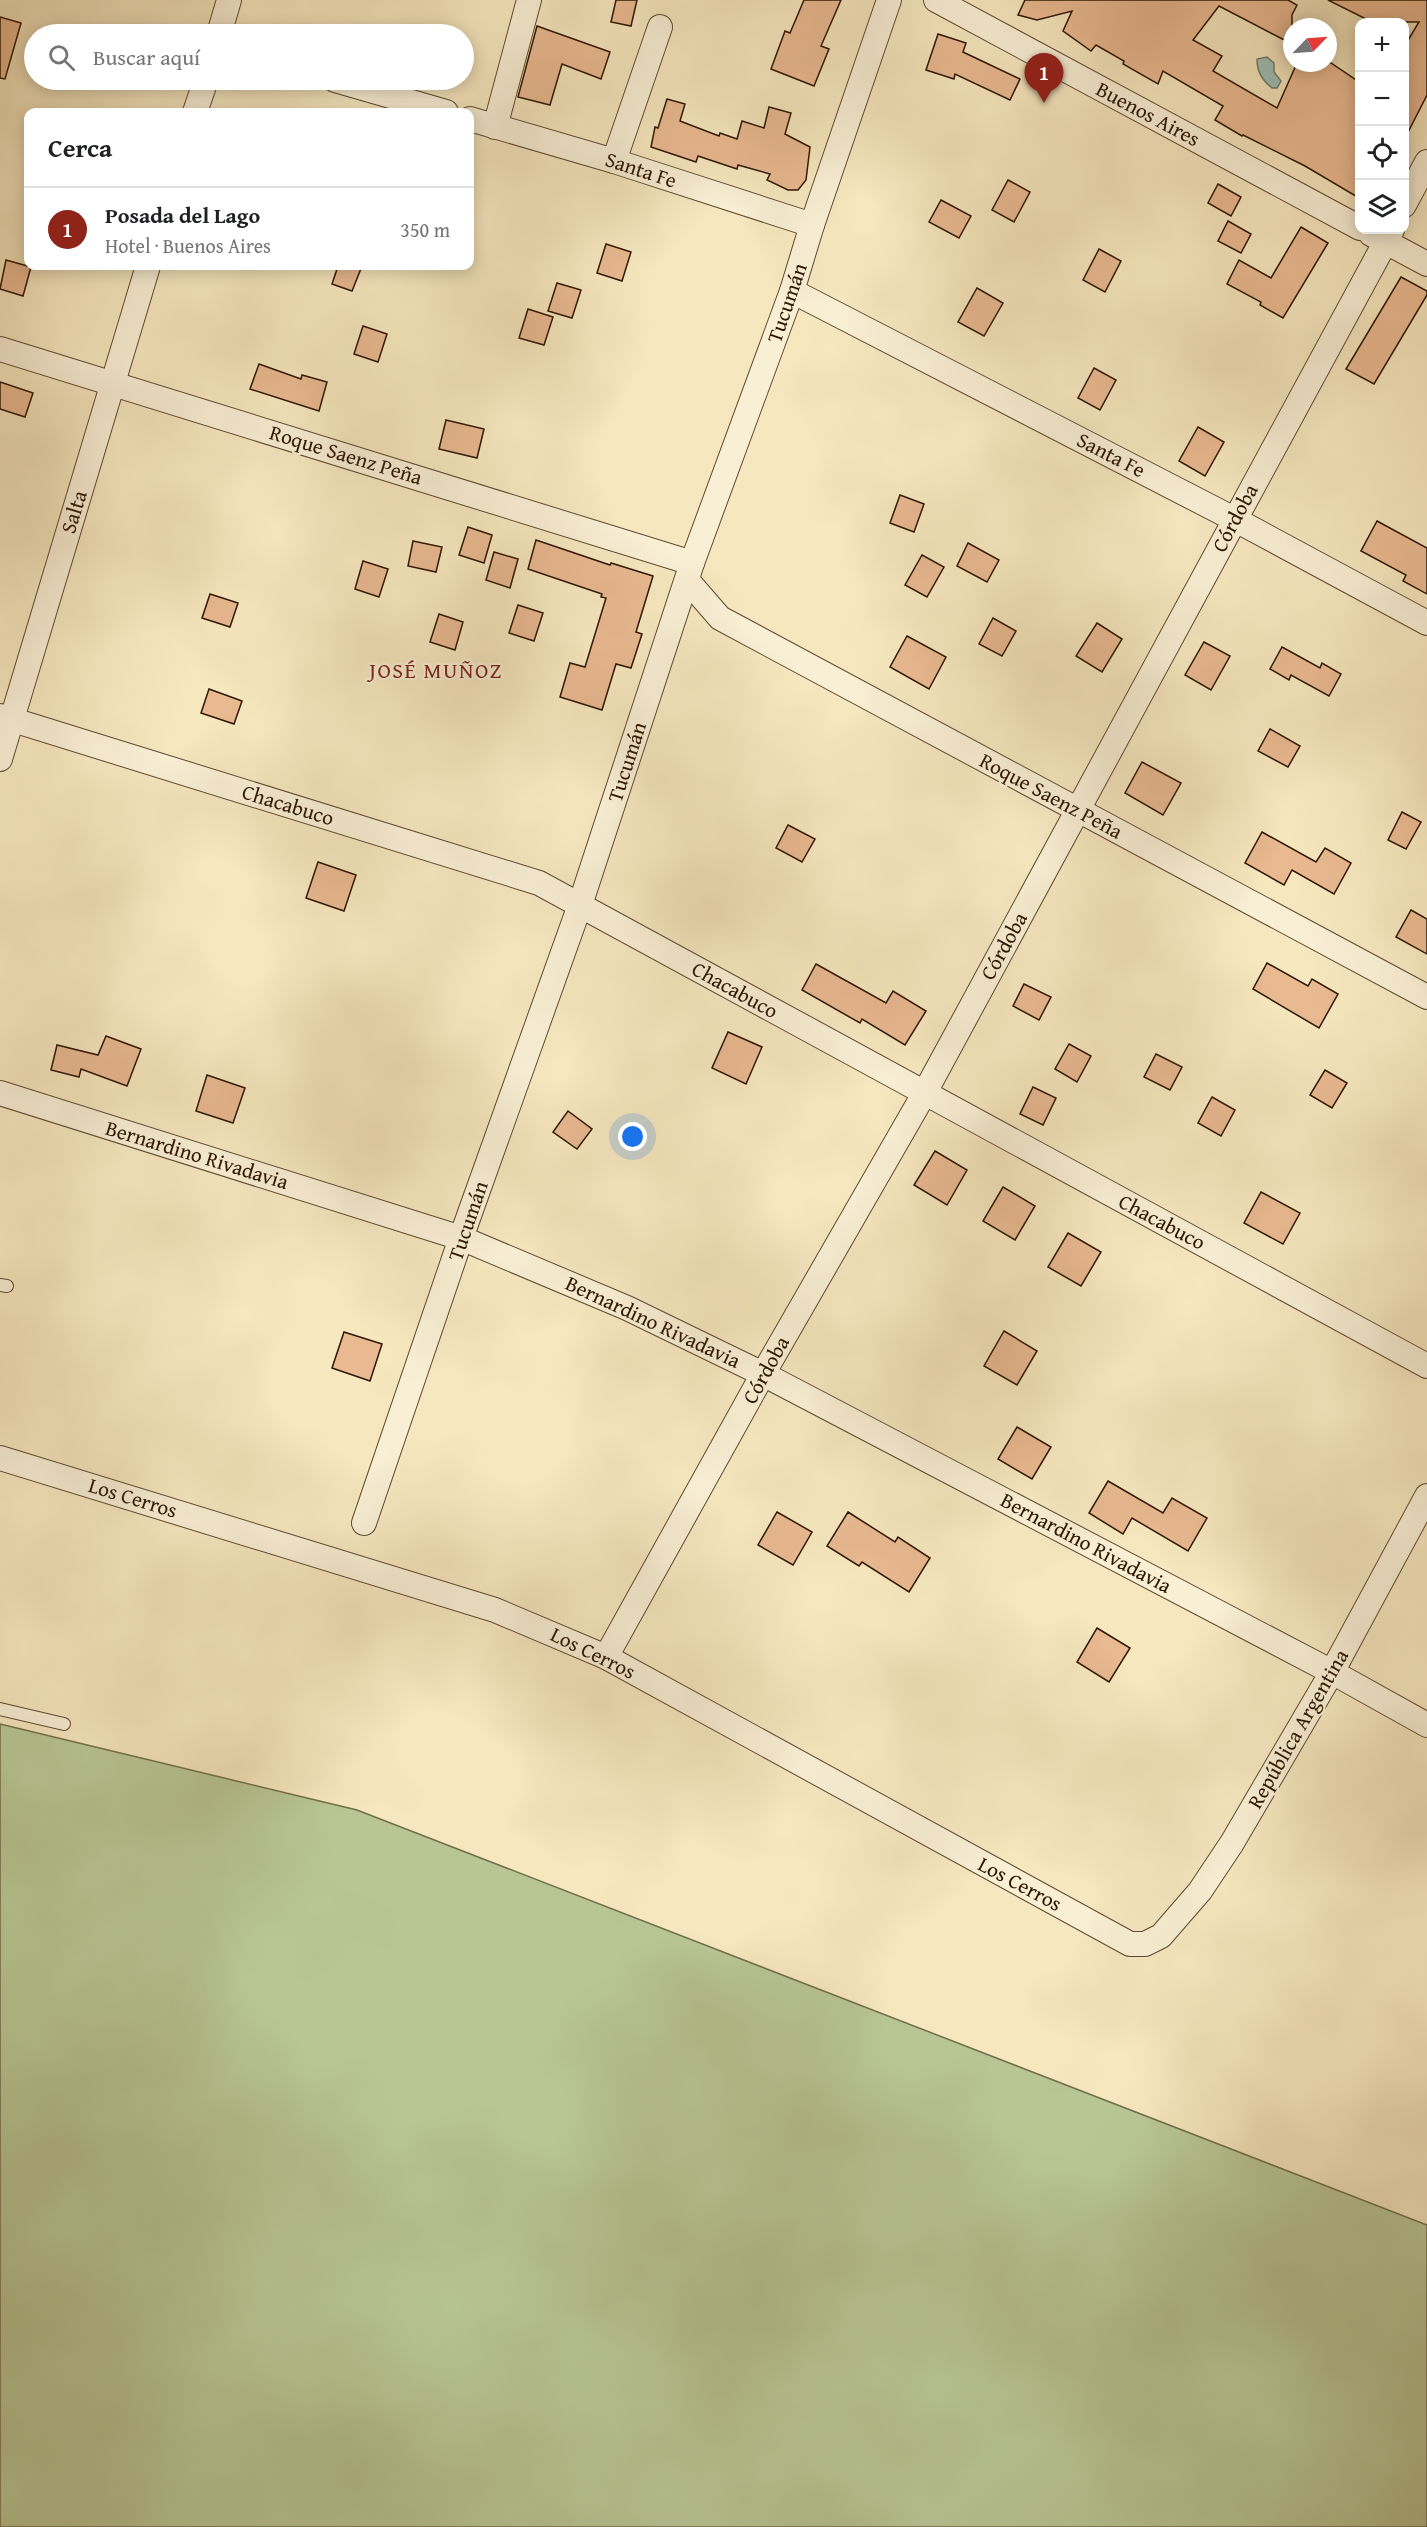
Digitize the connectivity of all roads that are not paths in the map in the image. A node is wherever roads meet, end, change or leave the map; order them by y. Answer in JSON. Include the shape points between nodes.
{"nodes":[{"id":1,"x":229,"y":0,"type":"edge"},
{"id":2,"x":529,"y":0,"type":"edge"},
{"id":3,"x":889,"y":0,"type":"edge"},
{"id":4,"x":936,"y":0,"type":"edge"},
{"id":5,"x":222,"y":24,"type":"edge"},
{"id":6,"x":660,"y":27,"type":"dead end"},
{"id":7,"x":203,"y":90,"type":"edge"},
{"id":8,"x":370,"y":90,"type":"edge"},
{"id":9,"x":196,"y":108,"type":"edge"},
{"id":10,"x":432,"y":108,"type":"edge"},
{"id":11,"x":474,"y":120,"type":"edge"},
{"id":12,"x":495,"y":127,"type":"junction"},
{"id":13,"x":614,"y":161,"type":"junction"},
{"id":14,"x":1427,"y":162,"type":"edge"},
{"id":15,"x":1409,"y":196,"type":"edge"},
{"id":16,"x":812,"y":225,"type":"junction"},
{"id":17,"x":1355,"y":226,"type":"edge"},
{"id":18,"x":1388,"y":236,"type":"edge"},
{"id":19,"x":1427,"y":264,"type":"edge"},
{"id":20,"x":147,"y":270,"type":"edge"},
{"id":21,"x":792,"y":291,"type":"junction"},
{"id":22,"x":0,"y":348,"type":"edge"},
{"id":23,"x":112,"y":382,"type":"junction"},
{"id":24,"x":1234,"y":519,"type":"junction"},
{"id":25,"x":690,"y":572,"type":"junction"},
{"id":26,"x":1427,"y":623,"type":"edge"},
{"id":27,"x":6,"y":718,"type":"edge"},
{"id":28,"x":0,"y":759,"type":"edge"},
{"id":29,"x":1078,"y":811,"type":"junction"},
{"id":30,"x":580,"y":905,"type":"junction"},
{"id":31,"x":1427,"y":997,"type":"edge"},
{"id":32,"x":0,"y":1093,"type":"edge"},
{"id":33,"x":924,"y":1094,"type":"junction"},
{"id":34,"x":461,"y":1238,"type":"junction"},
{"id":35,"x":1427,"y":1366,"type":"edge"},
{"id":36,"x":763,"y":1374,"type":"junction"},
{"id":37,"x":0,"y":1458,"type":"edge"},
{"id":38,"x":1427,"y":1496,"type":"edge"},
{"id":39,"x":364,"y":1523,"type":"dead end"},
{"id":40,"x":606,"y":1657,"type":"junction"},
{"id":41,"x":1332,"y":1672,"type":"junction"},
{"id":42,"x":0,"y":1709,"type":"edge"},
{"id":43,"x":64,"y":1724,"type":"dead end"},
{"id":44,"x":1427,"y":1725,"type":"edge"},
{"id":45,"x":1145,"y":1944,"type":"joint"}],
"edges":[{"from":1,"to":5,"type":"street"},
{"from":2,"to":12,"type":"street"},
{"from":3,"to":16,"type":"street","name":"Tucumán"},
{"from":4,"to":17,"type":"street","name":"Buenos Aires"},
{"from":6,"to":13,"type":"street"},
{"from":7,"to":9,"type":"street"},
{"from":8,"to":10,"type":"street"},
{"from":11,"to":12,"type":"street","name":"Santa Fe"},
{"from":12,"to":13,"type":"street","name":"Santa Fe"},
{"from":13,"to":16,"type":"street","name":"Santa Fe"},
{"from":14,"to":15,"type":"street"},
{"from":16,"to":21,"type":"street","name":"Tucumán"},
{"from":18,"to":19,"type":"street","name":"Buenos Aires"},
{"from":18,"to":24,"type":"street","name":"Córdoba"},
{"from":20,"to":23,"type":"street","name":"Salta"},
{"from":21,"to":24,"type":"street","name":"Santa Fe"},
{"from":21,"to":25,"type":"street","name":"Tucumán"},
{"from":22,"to":23,"type":"street","name":"Roque Saenz Peña"},
{"from":23,"to":25,"type":"street","name":"Roque Saenz Peña"},
{"from":23,"to":27,"type":"street","name":"Salta"},
{"from":24,"to":26,"type":"street","name":"Santa Fe"},
{"from":24,"to":29,"type":"street","name":"Córdoba"},
{"from":25,"to":29,"type":"street","name":"Roque Saenz Peña","via":[[720,618]]},
{"from":25,"to":30,"type":"street","name":"Tucumán"},
{"from":27,"to":28,"type":"street","name":"Salta"},
{"from":27,"to":30,"type":"street","name":"Chacabuco","via":[[539,883]]},
{"from":29,"to":31,"type":"street","name":"Roque Saenz Peña"},
{"from":29,"to":33,"type":"street","name":"Córdoba"},
{"from":30,"to":33,"type":"street","name":"Chacabuco"},
{"from":30,"to":34,"type":"street","name":"Tucumán"},
{"from":32,"to":34,"type":"street","name":"Bernardino Rivadavia"},
{"from":33,"to":35,"type":"street","name":"Chacabuco"},
{"from":33,"to":36,"type":"street","name":"Córdoba"},
{"from":34,"to":36,"type":"street","name":"Bernardino Rivadavia","via":[[627,1308]]},
{"from":34,"to":39,"type":"street","name":"Tucumán"},
{"from":36,"to":40,"type":"street","name":"Córdoba"},
{"from":36,"to":41,"type":"street","name":"Bernardino Rivadavia"},
{"from":37,"to":40,"type":"street","name":"Los Cerros","via":[[495,1610]]},
{"from":38,"to":41,"type":"street","name":"República Argentina"},
{"from":40,"to":45,"type":"street","name":"Los Cerros","via":[[1130,1944]]},
{"from":41,"to":44,"type":"street","name":"Bernardino Rivadavia"},
{"from":41,"to":45,"type":"street","name":"República Argentina","via":[[1200,1891],[1161,1936]]},
{"from":42,"to":43,"type":"lane"}]}
